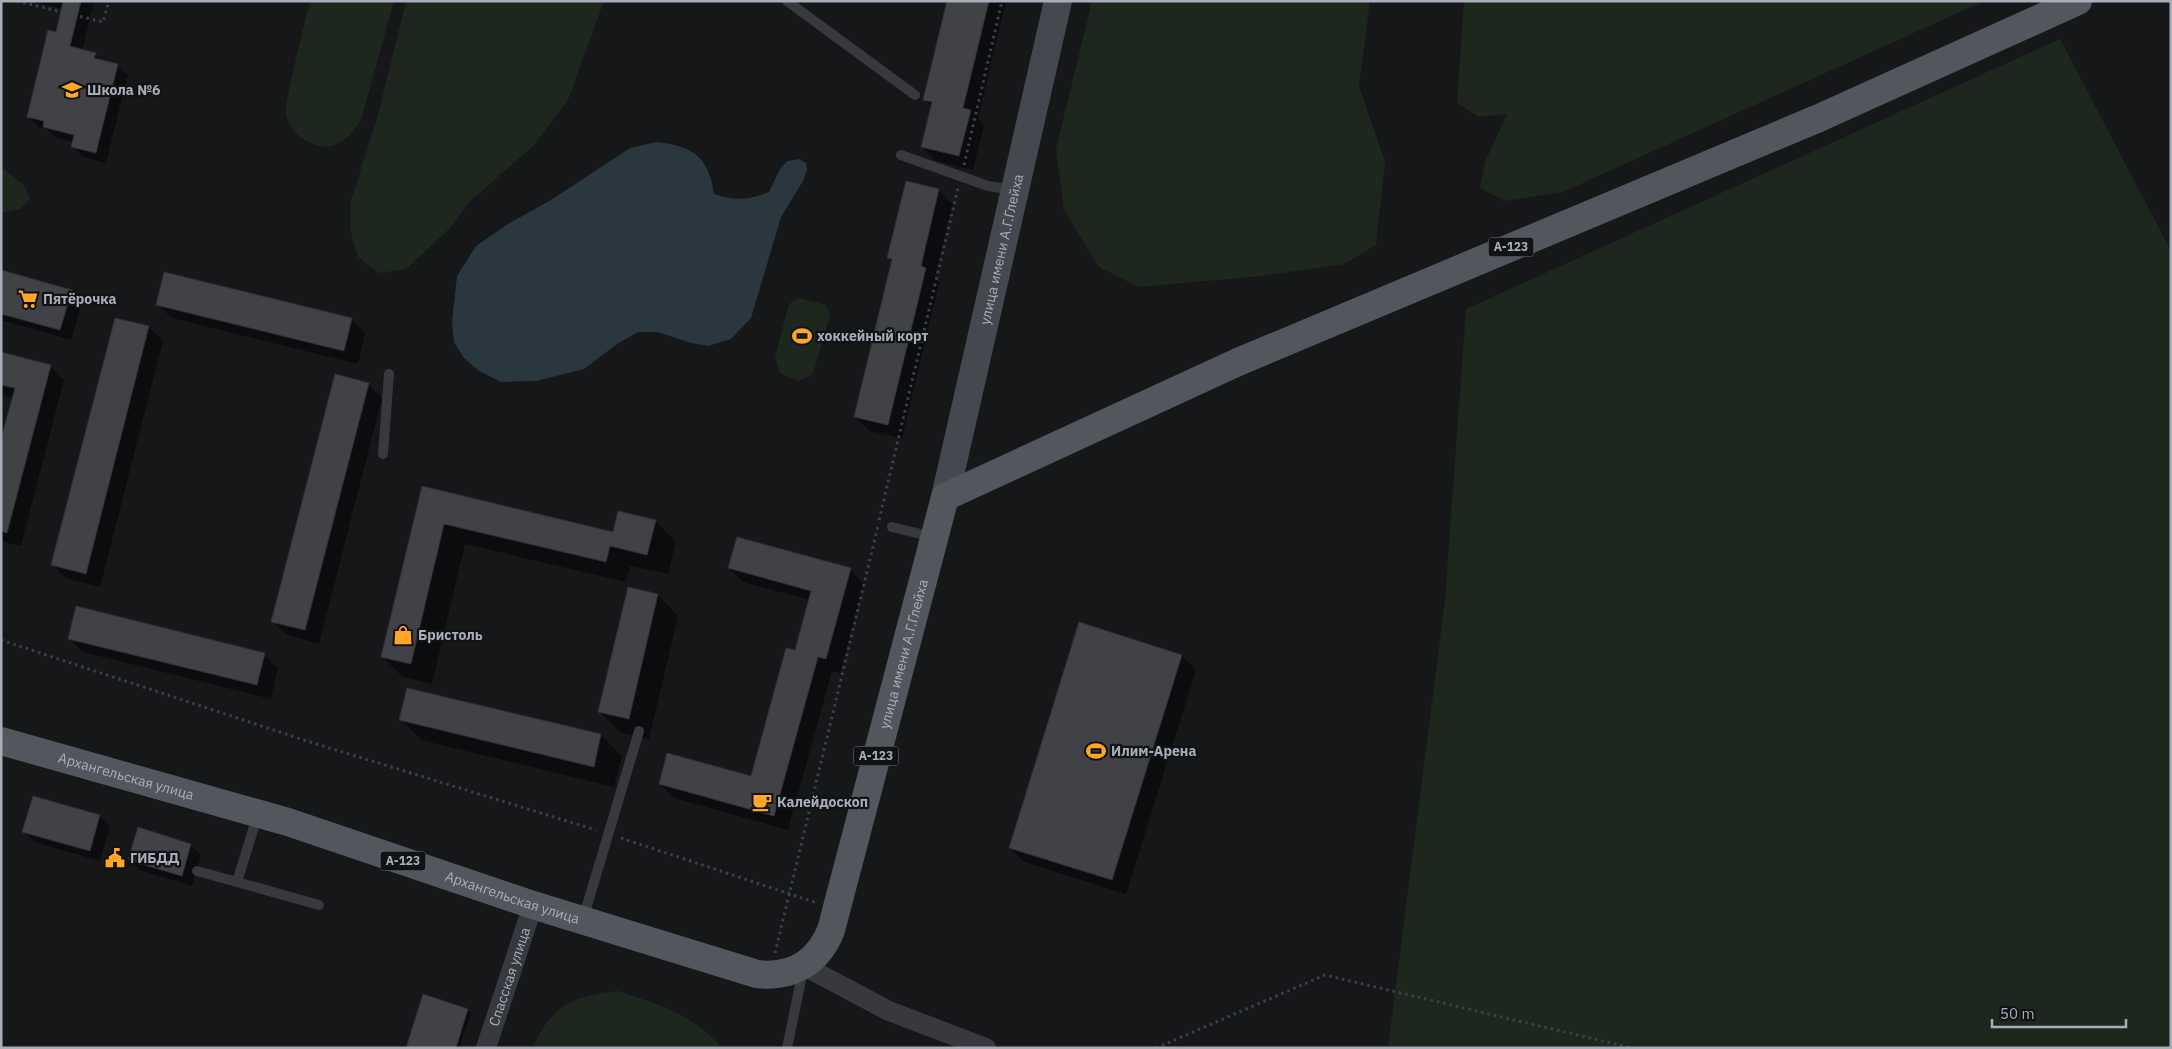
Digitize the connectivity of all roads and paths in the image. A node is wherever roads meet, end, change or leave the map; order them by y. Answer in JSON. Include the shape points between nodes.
{"nodes":[{"id":1,"x":18,"y":1,"type":"edge"},
{"id":2,"x":109,"y":1,"type":"edge"},
{"id":3,"x":787,"y":1,"type":"edge"},
{"id":4,"x":1002,"y":1,"type":"edge"},
{"id":5,"x":1058,"y":1,"type":"edge"},
{"id":6,"x":2078,"y":1,"type":"edge"},
{"id":7,"x":915,"y":95,"type":"dead end"},
{"id":8,"x":901,"y":155,"type":"dead end"},
{"id":9,"x":963,"y":166,"type":"dead end"},
{"id":10,"x":959,"y":185,"type":"dead end"},
{"id":11,"x":1016,"y":190,"type":"junction"},
{"id":12,"x":389,"y":374,"type":"dead end"},
{"id":13,"x":382,"y":454,"type":"dead end"},
{"id":14,"x":945,"y":497,"type":"junction"},
{"id":15,"x":892,"y":528,"type":"dead end"},
{"id":16,"x":935,"y":538,"type":"junction"},
{"id":17,"x":1,"y":640,"type":"edge"},
{"id":18,"x":639,"y":731,"type":"dead end"},
{"id":19,"x":1,"y":741,"type":"edge"},
{"id":20,"x":258,"y":813,"type":"junction"},
{"id":21,"x":608,"y":834,"type":"junction"},
{"id":22,"x":197,"y":871,"type":"dead end"},
{"id":23,"x":237,"y":882,"type":"junction"},
{"id":24,"x":790,"y":895,"type":"junction"},
{"id":25,"x":319,"y":905,"type":"dead end"},
{"id":26,"x":533,"y":905,"type":"junction"},
{"id":27,"x":836,"y":910,"type":"junction"},
{"id":28,"x":583,"y":919,"type":"junction"},
{"id":29,"x":804,"y":966,"type":"junction"},
{"id":30,"x":769,"y":975,"type":"junction"},
{"id":31,"x":486,"y":1048,"type":"edge"},
{"id":32,"x":787,"y":1048,"type":"edge"},
{"id":33,"x":986,"y":1048,"type":"edge"},
{"id":34,"x":1156,"y":1048,"type":"edge"},
{"id":35,"x":1632,"y":1048,"type":"edge"}],
"edges":[{"from":1,"to":2,"type":"path","via":[[103,22]]},
{"from":3,"to":7,"type":"lane"},
{"from":4,"to":9,"type":"path"},
{"from":5,"to":11,"type":"street","name":"улица имени А.Г.Глейха"},
{"from":6,"to":14,"type":"main road","number":"А-123","via":[[1819,118],[1238,362]]},
{"from":8,"to":11,"type":"lane","via":[[988,186]]},
{"from":10,"to":24,"type":"path"},
{"from":11,"to":14,"type":"street","name":"улица имени А.Г.Глейха"},
{"from":12,"to":13,"type":"lane"},
{"from":14,"to":16,"type":"main road","name":"улица имени А.Г.Глейха"},
{"from":15,"to":16,"type":"lane"},
{"from":16,"to":27,"type":"main road","name":"улица имени А.Г.Глейха","number":"А-123"},
{"from":17,"to":21,"type":"path","via":[[310,742]]},
{"from":18,"to":21,"type":"lane"},
{"from":19,"to":20,"type":"main road","name":"Архангельская улица","number":"А-123"},
{"from":20,"to":23,"type":"lane"},
{"from":20,"to":26,"type":"main road","name":"Архангельская улица","number":"А-123"},
{"from":21,"to":24,"type":"path"},
{"from":21,"to":28,"type":"lane"},
{"from":22,"to":23,"type":"lane"},
{"from":23,"to":25,"type":"lane"},
{"from":24,"to":27,"type":"path"},
{"from":24,"to":30,"type":"path"},
{"from":26,"to":28,"type":"main road","name":"Архангельская улица","number":"А-123"},
{"from":26,"to":31,"type":"street","name":"Спасская улица"},
{"from":27,"to":29,"type":"main road","name":"улица имени А.Г.Глейха","number":"А-123","via":[[826,942]]},
{"from":28,"to":30,"type":"main road","name":"Архангельская улица","number":"А-123","via":[[757,974]]},
{"from":29,"to":30,"type":"main road","name":"Архангельская улица","number":"А-123","via":[[783,974]]},
{"from":29,"to":32,"type":"lane"},
{"from":29,"to":33,"type":"street","via":[[889,1011]]},
{"from":34,"to":35,"type":"path","via":[[1325,975]]}]}
